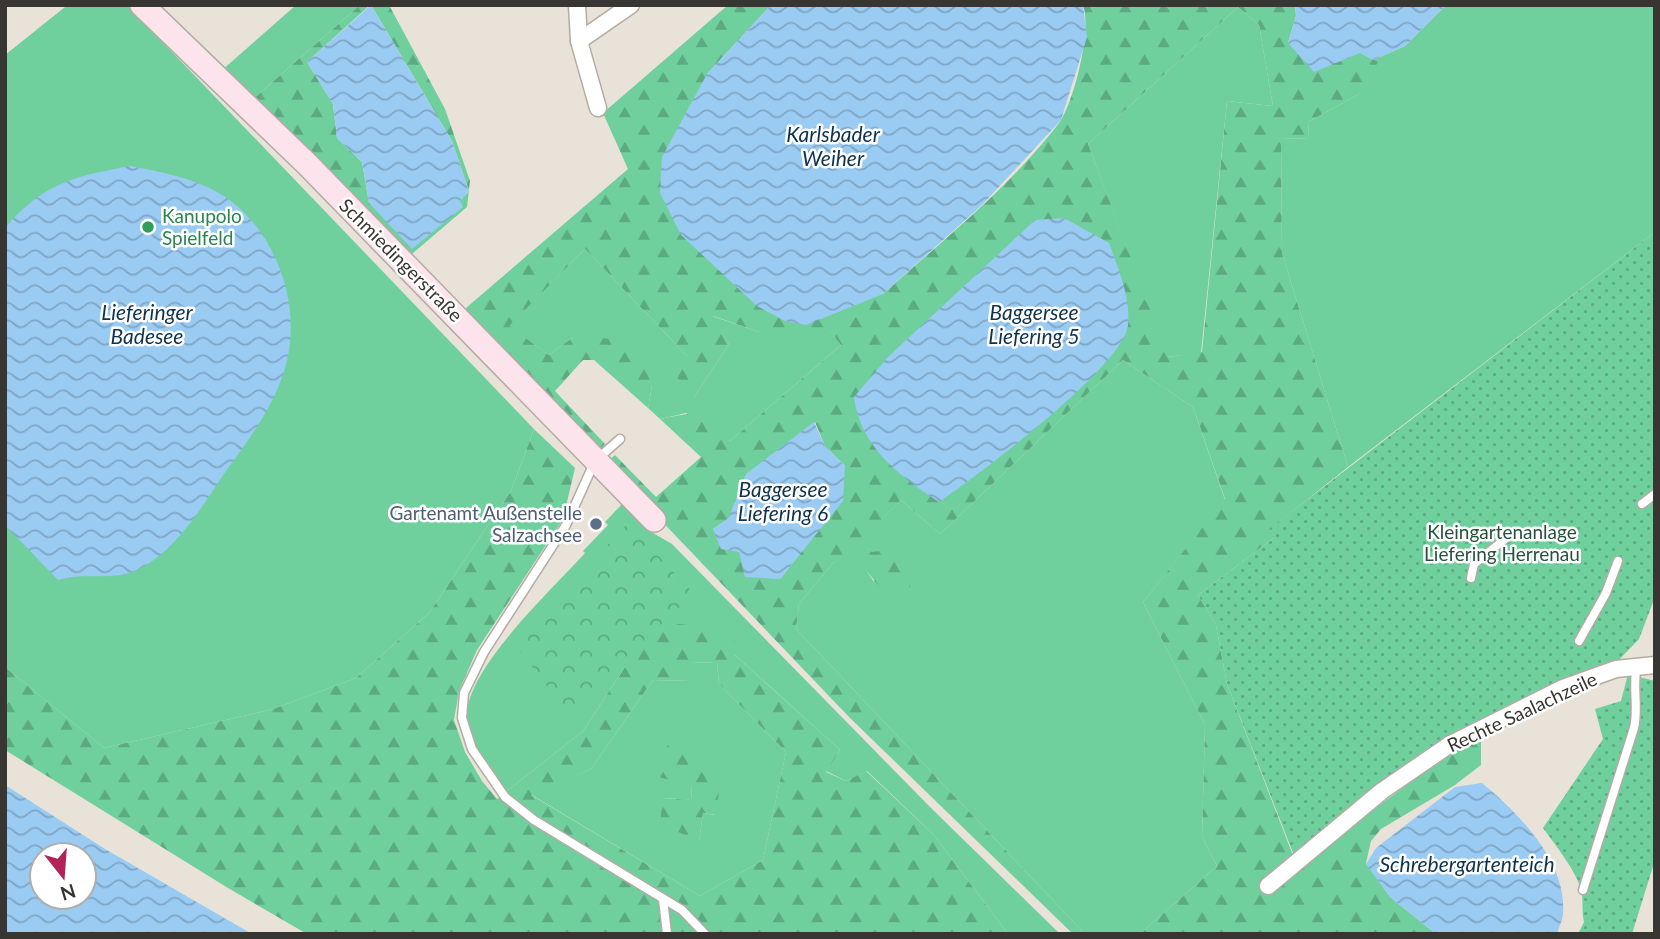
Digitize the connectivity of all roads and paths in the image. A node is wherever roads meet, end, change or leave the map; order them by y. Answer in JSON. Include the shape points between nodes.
{"nodes":[{"id":1,"x":142,"y":5,"type":"edge"},
{"id":2,"x":577,"y":5,"type":"edge"},
{"id":3,"x":631,"y":5,"type":"edge"},
{"id":4,"x":579,"y":41,"type":"junction"},
{"id":5,"x":598,"y":108,"type":"dead end"},
{"id":6,"x":620,"y":439,"type":"dead end"},
{"id":7,"x":595,"y":461,"type":"junction"},
{"id":8,"x":1655,"y":494,"type":"edge"},
{"id":9,"x":1642,"y":504,"type":"dead end"},
{"id":10,"x":654,"y":520,"type":"dead end"},
{"id":11,"x":1505,"y":539,"type":"dead end"},
{"id":12,"x":1618,"y":561,"type":"dead end"},
{"id":13,"x":1471,"y":578,"type":"dead end"},
{"id":14,"x":1579,"y":640,"type":"dead end"},
{"id":15,"x":1637,"y":665,"type":"junction"},
{"id":16,"x":1655,"y":665,"type":"edge"},
{"id":17,"x":1268,"y":887,"type":"dead end"},
{"id":18,"x":1583,"y":890,"type":"dead end"},
{"id":19,"x":663,"y":899,"type":"junction"},
{"id":20,"x":667,"y":934,"type":"edge"},
{"id":21,"x":705,"y":934,"type":"edge"}],
"edges":[{"from":1,"to":7,"type":"street","name":"Schmiedingerstraße","via":[[307,164]]},
{"from":2,"to":4,"type":"street"},
{"from":3,"to":4,"type":"street"},
{"from":4,"to":5,"type":"street"},
{"from":6,"to":7,"type":"lane"},
{"from":7,"to":10,"type":"street","name":"Schmiedingerstraße"},
{"from":7,"to":19,"type":"lane","via":[[566,525],[484,652],[464,693],[462,718],[472,749],[505,797],[534,820]]},
{"from":8,"to":9,"type":"lane"},
{"from":11,"to":13,"type":"lane","via":[[1474,564]]},
{"from":12,"to":14,"type":"lane"},
{"from":15,"to":16,"type":"street","name":"Rechte Saalachzeile"},
{"from":15,"to":17,"type":"street","name":"Rechte Saalachzeile","via":[[1563,688],[1449,745],[1382,791]]},
{"from":15,"to":18,"type":"lane","via":[[1633,682],[1637,717]]},
{"from":19,"to":20,"type":"lane"},
{"from":19,"to":21,"type":"lane","via":[[682,910]]}]}
